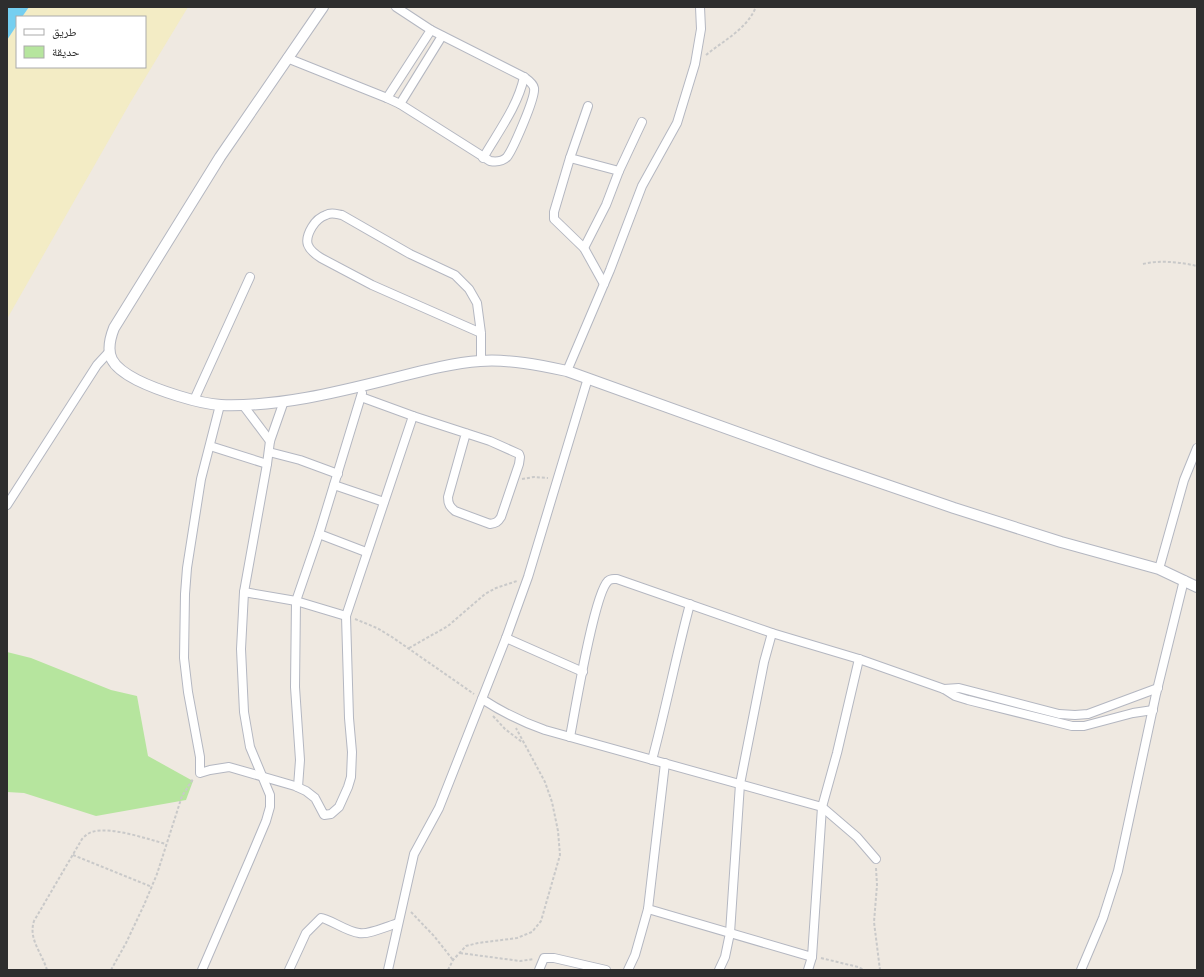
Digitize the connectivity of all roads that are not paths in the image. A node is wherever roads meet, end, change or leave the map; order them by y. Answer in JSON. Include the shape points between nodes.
{"nodes":[{"id":1,"x":323,"y":7,"type":"edge"},
{"id":2,"x":396,"y":7,"type":"edge"},
{"id":3,"x":700,"y":7,"type":"edge"},
{"id":4,"x":431,"y":30,"type":"junction"},
{"id":5,"x":442,"y":36,"type":"junction"},
{"id":6,"x":287,"y":58,"type":"junction"},
{"id":7,"x":524,"y":77,"type":"junction"},
{"id":8,"x":387,"y":98,"type":"junction"},
{"id":9,"x":400,"y":104,"type":"junction"},
{"id":10,"x":588,"y":106,"type":"dead end"},
{"id":11,"x":642,"y":122,"type":"dead end"},
{"id":12,"x":483,"y":158,"type":"junction"},
{"id":13,"x":570,"y":158,"type":"junction"},
{"id":14,"x":619,"y":171,"type":"junction"},
{"id":15,"x":584,"y":248,"type":"junction"},
{"id":16,"x":250,"y":277,"type":"dead end"},
{"id":17,"x":604,"y":284,"type":"junction"},
{"id":18,"x":481,"y":333,"type":"junction"},
{"id":19,"x":109,"y":352,"type":"junction"},
{"id":20,"x":481,"y":361,"type":"junction"},
{"id":21,"x":567,"y":371,"type":"junction"},
{"id":22,"x":588,"y":378,"type":"junction"},
{"id":23,"x":362,"y":386,"type":"junction"},
{"id":24,"x":361,"y":397,"type":"junction"},
{"id":25,"x":194,"y":400,"type":"junction"},
{"id":26,"x":284,"y":401,"type":"junction"},
{"id":27,"x":220,"y":405,"type":"junction"},
{"id":28,"x":243,"y":405,"type":"junction"},
{"id":29,"x":413,"y":416,"type":"junction"},
{"id":30,"x":466,"y":433,"type":"junction"},
{"id":31,"x":270,"y":441,"type":"junction"},
{"id":32,"x":210,"y":446,"type":"junction"},
{"id":33,"x":1197,"y":448,"type":"edge"},
{"id":34,"x":269,"y":452,"type":"junction"},
{"id":35,"x":267,"y":464,"type":"junction"},
{"id":36,"x":338,"y":474,"type":"junction"},
{"id":37,"x":334,"y":485,"type":"junction"},
{"id":38,"x":384,"y":502,"type":"junction"},
{"id":39,"x":7,"y":505,"type":"edge"},
{"id":40,"x":319,"y":534,"type":"junction"},
{"id":41,"x":366,"y":552,"type":"junction"},
{"id":42,"x":1160,"y":569,"type":"junction"},
{"id":43,"x":1184,"y":580,"type":"junction"},
{"id":44,"x":1197,"y":587,"type":"edge"},
{"id":45,"x":244,"y":592,"type":"junction"},
{"id":46,"x":296,"y":601,"type":"junction"},
{"id":47,"x":690,"y":604,"type":"junction"},
{"id":48,"x":346,"y":616,"type":"junction"},
{"id":49,"x":772,"y":633,"type":"junction"},
{"id":50,"x":506,"y":638,"type":"junction"},
{"id":51,"x":859,"y":659,"type":"junction"},
{"id":52,"x":583,"y":672,"type":"junction"},
{"id":53,"x":1158,"y":688,"type":"junction"},
{"id":54,"x":485,"y":702,"type":"junction"},
{"id":55,"x":1153,"y":710,"type":"junction"},
{"id":56,"x":1058,"y":718,"type":"junction"},
{"id":57,"x":570,"y":737,"type":"junction"},
{"id":58,"x":652,"y":760,"type":"junction"},
{"id":59,"x":665,"y":763,"type":"junction"},
{"id":60,"x":264,"y":777,"type":"junction"},
{"id":61,"x":740,"y":784,"type":"junction"},
{"id":62,"x":298,"y":788,"type":"junction"},
{"id":63,"x":822,"y":807,"type":"junction"},
{"id":64,"x":876,"y":859,"type":"road end"},
{"id":65,"x":648,"y":909,"type":"junction"},
{"id":66,"x":398,"y":922,"type":"junction"},
{"id":67,"x":730,"y":933,"type":"junction"},
{"id":68,"x":812,"y":957,"type":"junction"},
{"id":69,"x":202,"y":970,"type":"edge"},
{"id":70,"x":288,"y":970,"type":"edge"},
{"id":71,"x":388,"y":970,"type":"edge"},
{"id":72,"x":539,"y":970,"type":"edge"},
{"id":73,"x":606,"y":970,"type":"edge"},
{"id":74,"x":628,"y":970,"type":"edge"},
{"id":75,"x":719,"y":970,"type":"edge"},
{"id":76,"x":808,"y":970,"type":"edge"},
{"id":77,"x":1081,"y":970,"type":"edge"}],
"edges":[{"from":1,"to":6,"type":"street"},
{"from":2,"to":4,"type":"street"},
{"from":3,"to":17,"type":"street","via":[[702,29],[696,64],[676,123],[642,186]]},
{"from":4,"to":5,"type":"street"},
{"from":4,"to":8,"type":"street"},
{"from":5,"to":7,"type":"street"},
{"from":5,"to":9,"type":"street"},
{"from":6,"to":8,"type":"street"},
{"from":6,"to":19,"type":"street","via":[[220,157],[114,328],[109,341]]},
{"from":7,"to":12,"type":"street","via":[[513,106]]},
{"from":7,"to":12,"type":"street","via":[[531,82],[534,94],[521,129],[506,157],[499,162]]},
{"from":8,"to":9,"type":"street"},
{"from":9,"to":12,"type":"street"},
{"from":10,"to":13,"type":"street"},
{"from":11,"to":14,"type":"street"},
{"from":13,"to":14,"type":"street"},
{"from":13,"to":15,"type":"street","via":[[555,206],[554,219]]},
{"from":14,"to":15,"type":"street","via":[[606,205]]},
{"from":15,"to":17,"type":"street"},
{"from":16,"to":25,"type":"street"},
{"from":17,"to":21,"type":"street"},
{"from":18,"to":18,"type":"street","via":[[477,303],[469,289],[455,275],[410,254],[342,215],[325,215],[316,222],[307,235],[306,242],[309,248],[321,258],[372,285]]},
{"from":18,"to":20,"type":"street"},
{"from":19,"to":25,"type":"street","via":[[118,368],[132,377],[151,387]]},
{"from":19,"to":39,"type":"street","via":[[97,365]]},
{"from":20,"to":21,"type":"street","via":[[529,363]]},
{"from":20,"to":23,"type":"street"},
{"from":21,"to":22,"type":"street"},
{"from":22,"to":42,"type":"street","via":[[954,508],[1061,542]]},
{"from":22,"to":50,"type":"street","via":[[528,577]]},
{"from":23,"to":24,"type":"street"},
{"from":23,"to":26,"type":"street"},
{"from":24,"to":29,"type":"street"},
{"from":24,"to":36,"type":"street"},
{"from":25,"to":27,"type":"street"},
{"from":26,"to":28,"type":"street"},
{"from":26,"to":31,"type":"street"},
{"from":27,"to":28,"type":"street"},
{"from":27,"to":32,"type":"street"},
{"from":28,"to":31,"type":"street"},
{"from":29,"to":30,"type":"street"},
{"from":29,"to":38,"type":"street"},
{"from":30,"to":30,"type":"street","via":[[448,503],[455,511],[494,524],[501,517],[520,460],[519,454]]},
{"from":31,"to":34,"type":"street"},
{"from":32,"to":35,"type":"street"},
{"from":32,"to":60,"type":"street","via":[[201,479],[185,594],[184,658],[200,757],[200,773],[230,767]]},
{"from":33,"to":42,"type":"street","via":[[1184,480]]},
{"from":34,"to":35,"type":"street"},
{"from":34,"to":36,"type":"street"},
{"from":35,"to":45,"type":"street"},
{"from":36,"to":37,"type":"street"},
{"from":37,"to":38,"type":"street"},
{"from":37,"to":40,"type":"street"},
{"from":38,"to":41,"type":"street"},
{"from":40,"to":41,"type":"street"},
{"from":40,"to":46,"type":"street"},
{"from":41,"to":48,"type":"street"},
{"from":42,"to":43,"type":"street"},
{"from":43,"to":44,"type":"street"},
{"from":43,"to":53,"type":"street"},
{"from":45,"to":46,"type":"street"},
{"from":45,"to":60,"type":"street","via":[[241,649],[244,712],[250,747]]},
{"from":46,"to":48,"type":"street"},
{"from":46,"to":62,"type":"street","via":[[295,687],[300,760]]},
{"from":47,"to":49,"type":"street"},
{"from":47,"to":52,"type":"street","via":[[612,578],[608,581],[594,618]]},
{"from":47,"to":58,"type":"street"},
{"from":48,"to":62,"type":"street","via":[[351,777],[338,808],[327,816],[322,813],[311,794]]},
{"from":49,"to":51,"type":"street"},
{"from":49,"to":61,"type":"street"},
{"from":50,"to":52,"type":"street"},
{"from":50,"to":54,"type":"street"},
{"from":51,"to":56,"type":"street","via":[[944,689],[959,688]]},
{"from":51,"to":63,"type":"street","via":[[838,753]]},
{"from":52,"to":57,"type":"street"},
{"from":53,"to":55,"type":"street"},
{"from":53,"to":56,"type":"street","via":[[1088,714]]},
{"from":54,"to":57,"type":"street","via":[[525,724]]},
{"from":54,"to":66,"type":"street","via":[[439,808],[414,854]]},
{"from":55,"to":56,"type":"street","via":[[1084,726],[1072,726]]},
{"from":55,"to":77,"type":"street","via":[[1118,871],[1103,918]]},
{"from":57,"to":58,"type":"street"},
{"from":58,"to":59,"type":"street"},
{"from":59,"to":61,"type":"street"},
{"from":59,"to":65,"type":"street"},
{"from":60,"to":62,"type":"street"},
{"from":60,"to":69,"type":"street","via":[[270,795],[266,821]]},
{"from":61,"to":63,"type":"street"},
{"from":61,"to":67,"type":"street"},
{"from":63,"to":64,"type":"street","via":[[857,837]]},
{"from":63,"to":68,"type":"street"},
{"from":65,"to":67,"type":"street"},
{"from":65,"to":74,"type":"street"},
{"from":66,"to":70,"type":"street","via":[[360,934],[321,918],[306,933]]},
{"from":66,"to":71,"type":"street"},
{"from":67,"to":68,"type":"street"},
{"from":67,"to":75,"type":"street","via":[[725,957]]},
{"from":68,"to":76,"type":"street"},
{"from":72,"to":73,"type":"street","via":[[544,958]]}]}
